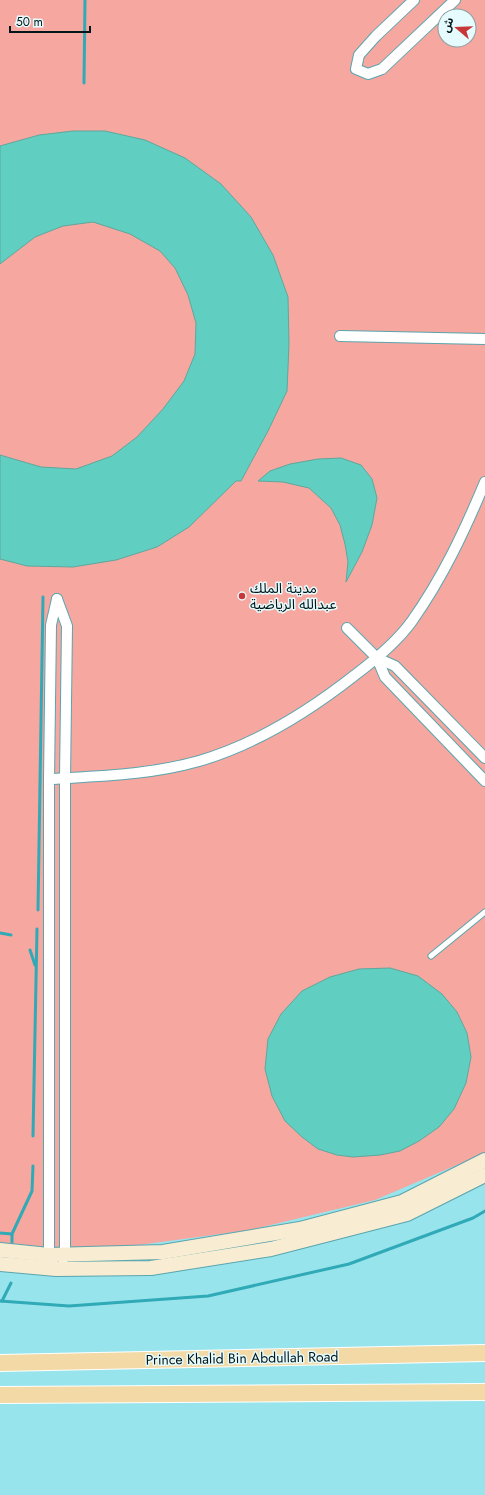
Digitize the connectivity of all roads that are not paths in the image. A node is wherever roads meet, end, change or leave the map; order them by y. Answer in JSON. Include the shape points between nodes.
{"nodes":[{"id":1,"x":414,"y":0,"type":"edge"},
{"id":2,"x":455,"y":0,"type":"edge"},
{"id":3,"x":340,"y":336,"type":"dead end"},
{"id":4,"x":485,"y":339,"type":"edge"},
{"id":5,"x":485,"y":482,"type":"edge"},
{"id":6,"x":347,"y":628,"type":"dead end"},
{"id":7,"x":377,"y":658,"type":"junction"},
{"id":8,"x":485,"y":758,"type":"edge"},
{"id":9,"x":65,"y":778,"type":"junction"},
{"id":10,"x":49,"y":779,"type":"junction"},
{"id":11,"x":485,"y":781,"type":"edge"},
{"id":12,"x":485,"y":912,"type":"edge"},
{"id":13,"x":431,"y":956,"type":"dead end"},
{"id":14,"x":485,"y":1160,"type":"edge"},
{"id":15,"x":485,"y":1175,"type":"edge"},
{"id":16,"x":0,"y":1250,"type":"edge"},
{"id":17,"x":49,"y":1255,"type":"junction"},
{"id":18,"x":65,"y":1255,"type":"junction"},
{"id":19,"x":0,"y":1264,"type":"edge"},
{"id":20,"x":56,"y":1270,"type":"junction"},
{"id":21,"x":485,"y":1353,"type":"edge"},
{"id":22,"x":0,"y":1363,"type":"edge"},
{"id":23,"x":485,"y":1392,"type":"edge"},
{"id":24,"x":0,"y":1395,"type":"edge"}],
"edges":[{"from":1,"to":2,"type":"street","via":[[359,56],[356,69],[368,74],[382,69]]},
{"from":3,"to":4,"type":"street"},
{"from":5,"to":7,"type":"street","via":[[465,532],[440,578],[411,622]]},
{"from":6,"to":7,"type":"street"},
{"from":7,"to":8,"type":"street","via":[[395,666]]},
{"from":7,"to":9,"type":"street","via":[[287,724],[242,745],[200,761],[156,770]]},
{"from":7,"to":11,"type":"street","via":[[385,677]]},
{"from":9,"to":10,"type":"street"},
{"from":9,"to":10,"type":"street","via":[[67,626],[57,599],[51,625]]},
{"from":9,"to":18,"type":"street"},
{"from":10,"to":17,"type":"street"},
{"from":12,"to":13,"type":"lane"},
{"from":14,"to":18,"type":"main road","via":[[402,1202],[300,1229],[163,1252]]},
{"from":15,"to":20,"type":"main road","via":[[407,1214],[271,1249],[151,1268]]},
{"from":16,"to":17,"type":"main road"},
{"from":17,"to":18,"type":"main road"},
{"from":17,"to":20,"type":"street"},
{"from":18,"to":20,"type":"street"},
{"from":19,"to":20,"type":"main road"},
{"from":21,"to":22,"type":"main road","name":"Prince Khalid Bin Abdullah Road"},
{"from":23,"to":24,"type":"main road"}]}
